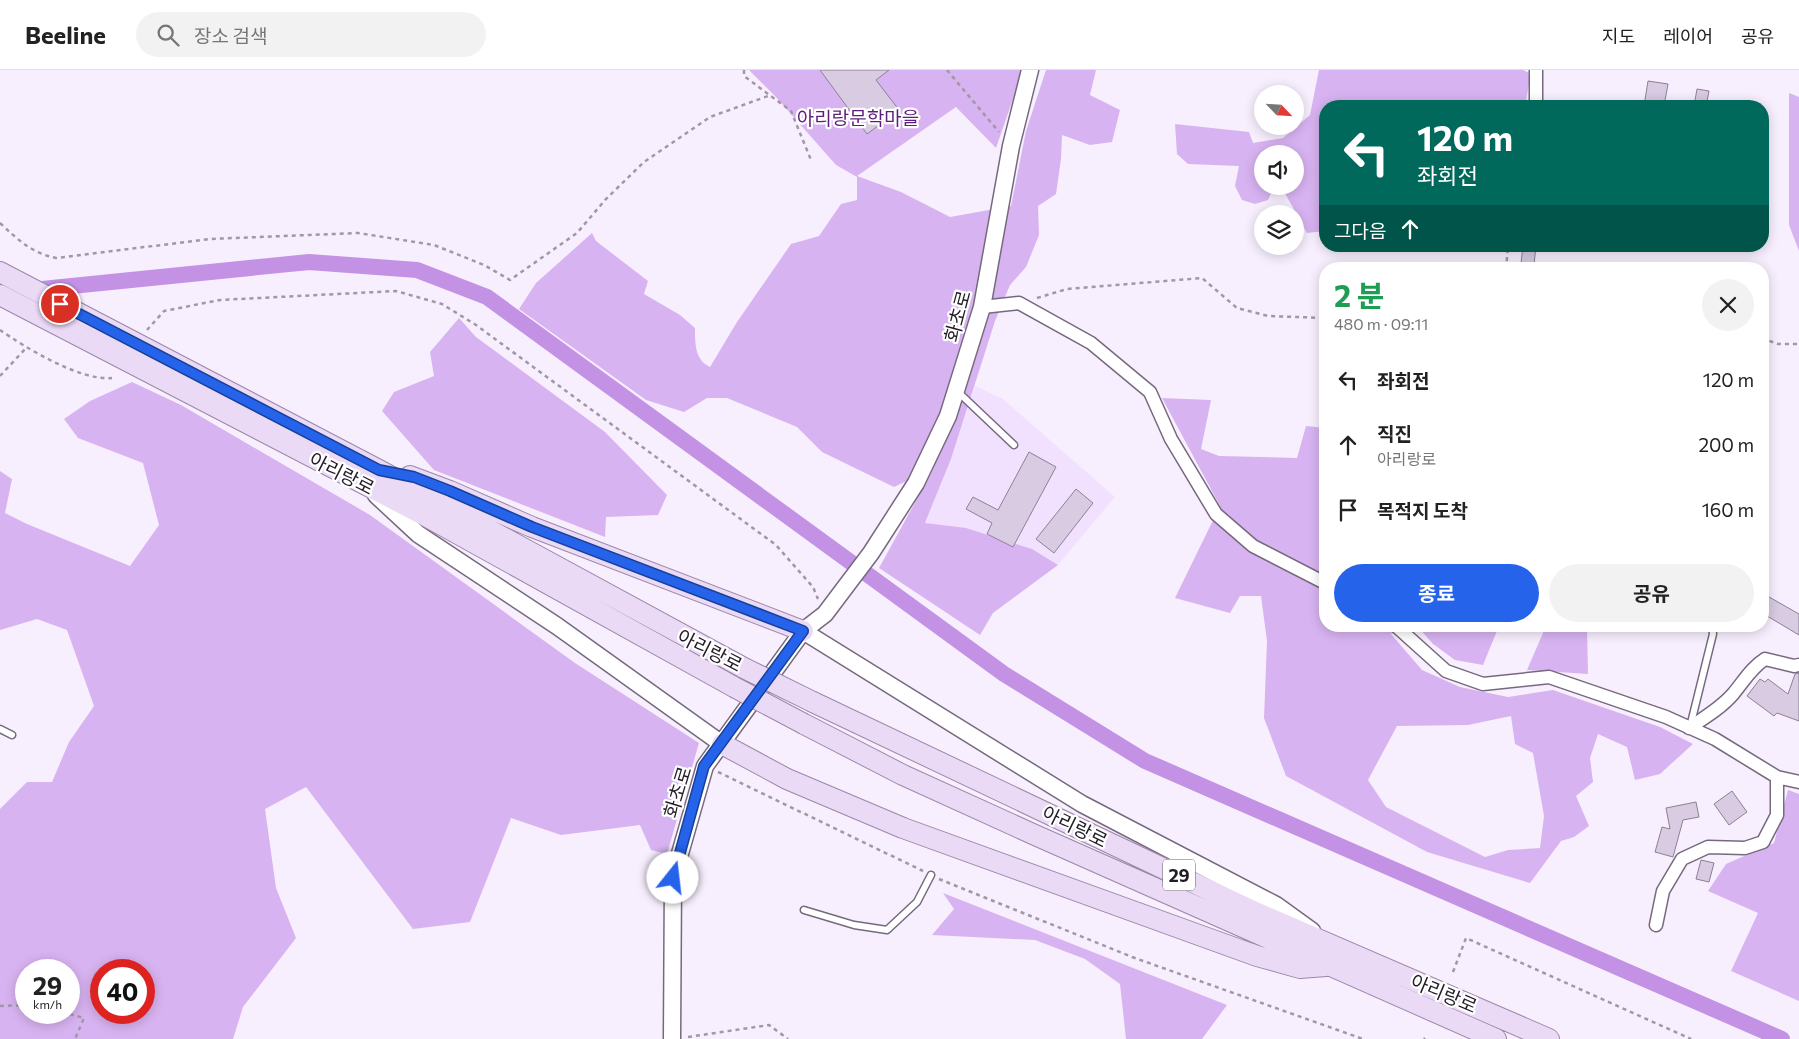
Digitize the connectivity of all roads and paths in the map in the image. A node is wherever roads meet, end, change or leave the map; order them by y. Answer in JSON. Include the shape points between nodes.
{"nodes":[{"id":1,"x":744,"y":70,"type":"edge"},
{"id":2,"x":947,"y":70,"type":"edge"},
{"id":3,"x":1030,"y":70,"type":"edge"},
{"id":4,"x":1536,"y":70,"type":"edge"},
{"id":5,"x":768,"y":96,"type":"junction"},
{"id":6,"x":1536,"y":100,"type":"edge"},
{"id":7,"x":1011,"y":146,"type":"junction"},
{"id":8,"x":811,"y":160,"type":"dead end"},
{"id":9,"x":0,"y":223,"type":"edge"},
{"id":10,"x":0,"y":272,"type":"edge"},
{"id":11,"x":0,"y":295,"type":"edge"},
{"id":12,"x":1019,"y":303,"type":"junction"},
{"id":13,"x":982,"y":307,"type":"junction"},
{"id":14,"x":1319,"y":318,"type":"edge"},
{"id":15,"x":0,"y":330,"type":"edge"},
{"id":16,"x":147,"y":331,"type":"dead end"},
{"id":17,"x":1769,"y":341,"type":"edge"},
{"id":18,"x":1799,"y":344,"type":"edge"},
{"id":19,"x":26,"y":348,"type":"junction"},
{"id":20,"x":0,"y":376,"type":"edge"},
{"id":21,"x":112,"y":378,"type":"dead end"},
{"id":22,"x":956,"y":390,"type":"junction"},
{"id":23,"x":1014,"y":446,"type":"dead end"},
{"id":24,"x":379,"y":470,"type":"junction"},
{"id":25,"x":366,"y":485,"type":"junction"},
{"id":26,"x":1319,"y":580,"type":"edge"},
{"id":27,"x":830,"y":607,"type":"junction"},
{"id":28,"x":803,"y":631,"type":"junction"},
{"id":29,"x":1403,"y":632,"type":"edge"},
{"id":30,"x":1713,"y":632,"type":"edge"},
{"id":31,"x":1799,"y":665,"type":"edge"},
{"id":32,"x":1689,"y":728,"type":"junction"},
{"id":33,"x":0,"y":729,"type":"edge"},
{"id":34,"x":12,"y":735,"type":"dead end"},
{"id":35,"x":722,"y":744,"type":"junction"},
{"id":36,"x":704,"y":766,"type":"junction"},
{"id":37,"x":1777,"y":777,"type":"junction"},
{"id":38,"x":1799,"y":782,"type":"edge"},
{"id":39,"x":931,"y":875,"type":"junction"},
{"id":40,"x":804,"y":910,"type":"dead end"},
{"id":41,"x":1656,"y":925,"type":"dead end"},
{"id":42,"x":1333,"y":946,"type":"junction"},
{"id":43,"x":1332,"y":966,"type":"junction"},
{"id":44,"x":1453,"y":972,"type":"dead end"},
{"id":45,"x":15,"y":1005,"type":"edge"},
{"id":46,"x":0,"y":1006,"type":"edge"},
{"id":47,"x":80,"y":1017,"type":"edge"},
{"id":48,"x":75,"y":1039,"type":"edge"},
{"id":49,"x":672,"y":1039,"type":"edge"},
{"id":50,"x":788,"y":1039,"type":"edge"},
{"id":51,"x":1363,"y":1039,"type":"edge"},
{"id":52,"x":1496,"y":1039,"type":"edge"},
{"id":53,"x":1549,"y":1039,"type":"edge"},
{"id":54,"x":1691,"y":1039,"type":"edge"}],
"edges":[{"from":1,"to":5,"type":"path","via":[[744,76]]},
{"from":2,"to":7,"type":"path"},
{"from":3,"to":7,"type":"street","name":"화초로"},
{"from":4,"to":6,"type":"street"},
{"from":5,"to":8,"type":"path","via":[[791,111]]},
{"from":5,"to":9,"type":"path","via":[[710,117],[644,162],[577,233],[510,280],[484,265],[434,245],[358,233],[210,239],[56,258],[39,254],[21,243]]},
{"from":7,"to":13,"type":"street","name":"화초로"},
{"from":10,"to":24,"type":"main road","name":"아리랑로","number":"29"},
{"from":11,"to":25,"type":"main road","name":"아리랑로","number":"29"},
{"from":12,"to":13,"type":"street"},
{"from":12,"to":14,"type":"path","via":[[1067,289],[1202,278],[1237,308],[1268,316]]},
{"from":12,"to":26,"type":"street","via":[[1091,343],[1150,392],[1171,438],[1216,514],[1253,546]]},
{"from":13,"to":22,"type":"street","name":"화초로"},
{"from":15,"to":19,"type":"path"},
{"from":16,"to":27,"type":"path","via":[[164,311],[220,300],[396,291],[442,304],[776,546]]},
{"from":17,"to":18,"type":"path"},
{"from":19,"to":20,"type":"path"},
{"from":19,"to":21,"type":"path","via":[[91,377]]},
{"from":22,"to":23,"type":"lane"},
{"from":22,"to":27,"type":"street","name":"화초로","via":[[948,416],[916,483],[871,553]]},
{"from":24,"to":28,"type":"main road","via":[[414,477],[532,527]]},
{"from":24,"to":42,"type":"main road","name":"아리랑로","number":"29","bridge":true,"via":[[744,668],[1255,912]]},
{"from":25,"to":35,"type":"street","via":[[418,534],[557,626]]},
{"from":25,"to":43,"type":"main road","name":"아리랑로","number":"29","bridge":true,"via":[[804,724],[947,795]]},
{"from":27,"to":28,"type":"street","name":"화초로"},
{"from":28,"to":35,"type":"street","name":"화초로"},
{"from":28,"to":42,"type":"street","via":[[1082,804],[1276,905]]},
{"from":29,"to":32,"type":"street","via":[[1446,670],[1484,684],[1548,677],[1666,717]]},
{"from":30,"to":32,"type":"lane"},
{"from":31,"to":32,"type":"street","via":[[1765,658],[1752,667],[1733,694]]},
{"from":32,"to":37,"type":"street","via":[[1715,739]]},
{"from":33,"to":34,"type":"lane"},
{"from":35,"to":36,"type":"street","name":"화초로"},
{"from":35,"to":43,"type":"main road","via":[[787,779],[904,828],[1257,956],[1300,968]]},
{"from":36,"to":39,"type":"path"},
{"from":36,"to":49,"type":"street","name":"화초로","via":[[673,878]]},
{"from":37,"to":38,"type":"street"},
{"from":37,"to":41,"type":"street","via":[[1777,815],[1762,842],[1745,848],[1708,847],[1682,859],[1663,891]]},
{"from":39,"to":40,"type":"lane","via":[[917,902],[887,930],[854,925]]},
{"from":39,"to":51,"type":"path","via":[[1132,957]]},
{"from":42,"to":53,"type":"main road","name":"아리랑로","number":"29"},
{"from":43,"to":52,"type":"main road","name":"아리랑로","number":"29"},
{"from":44,"to":54,"type":"path","via":[[1466,938]]},
{"from":45,"to":46,"type":"path"},
{"from":47,"to":48,"type":"path","via":[[84,1018]]},
{"from":49,"to":50,"type":"path","via":[[769,1026]]}]}
